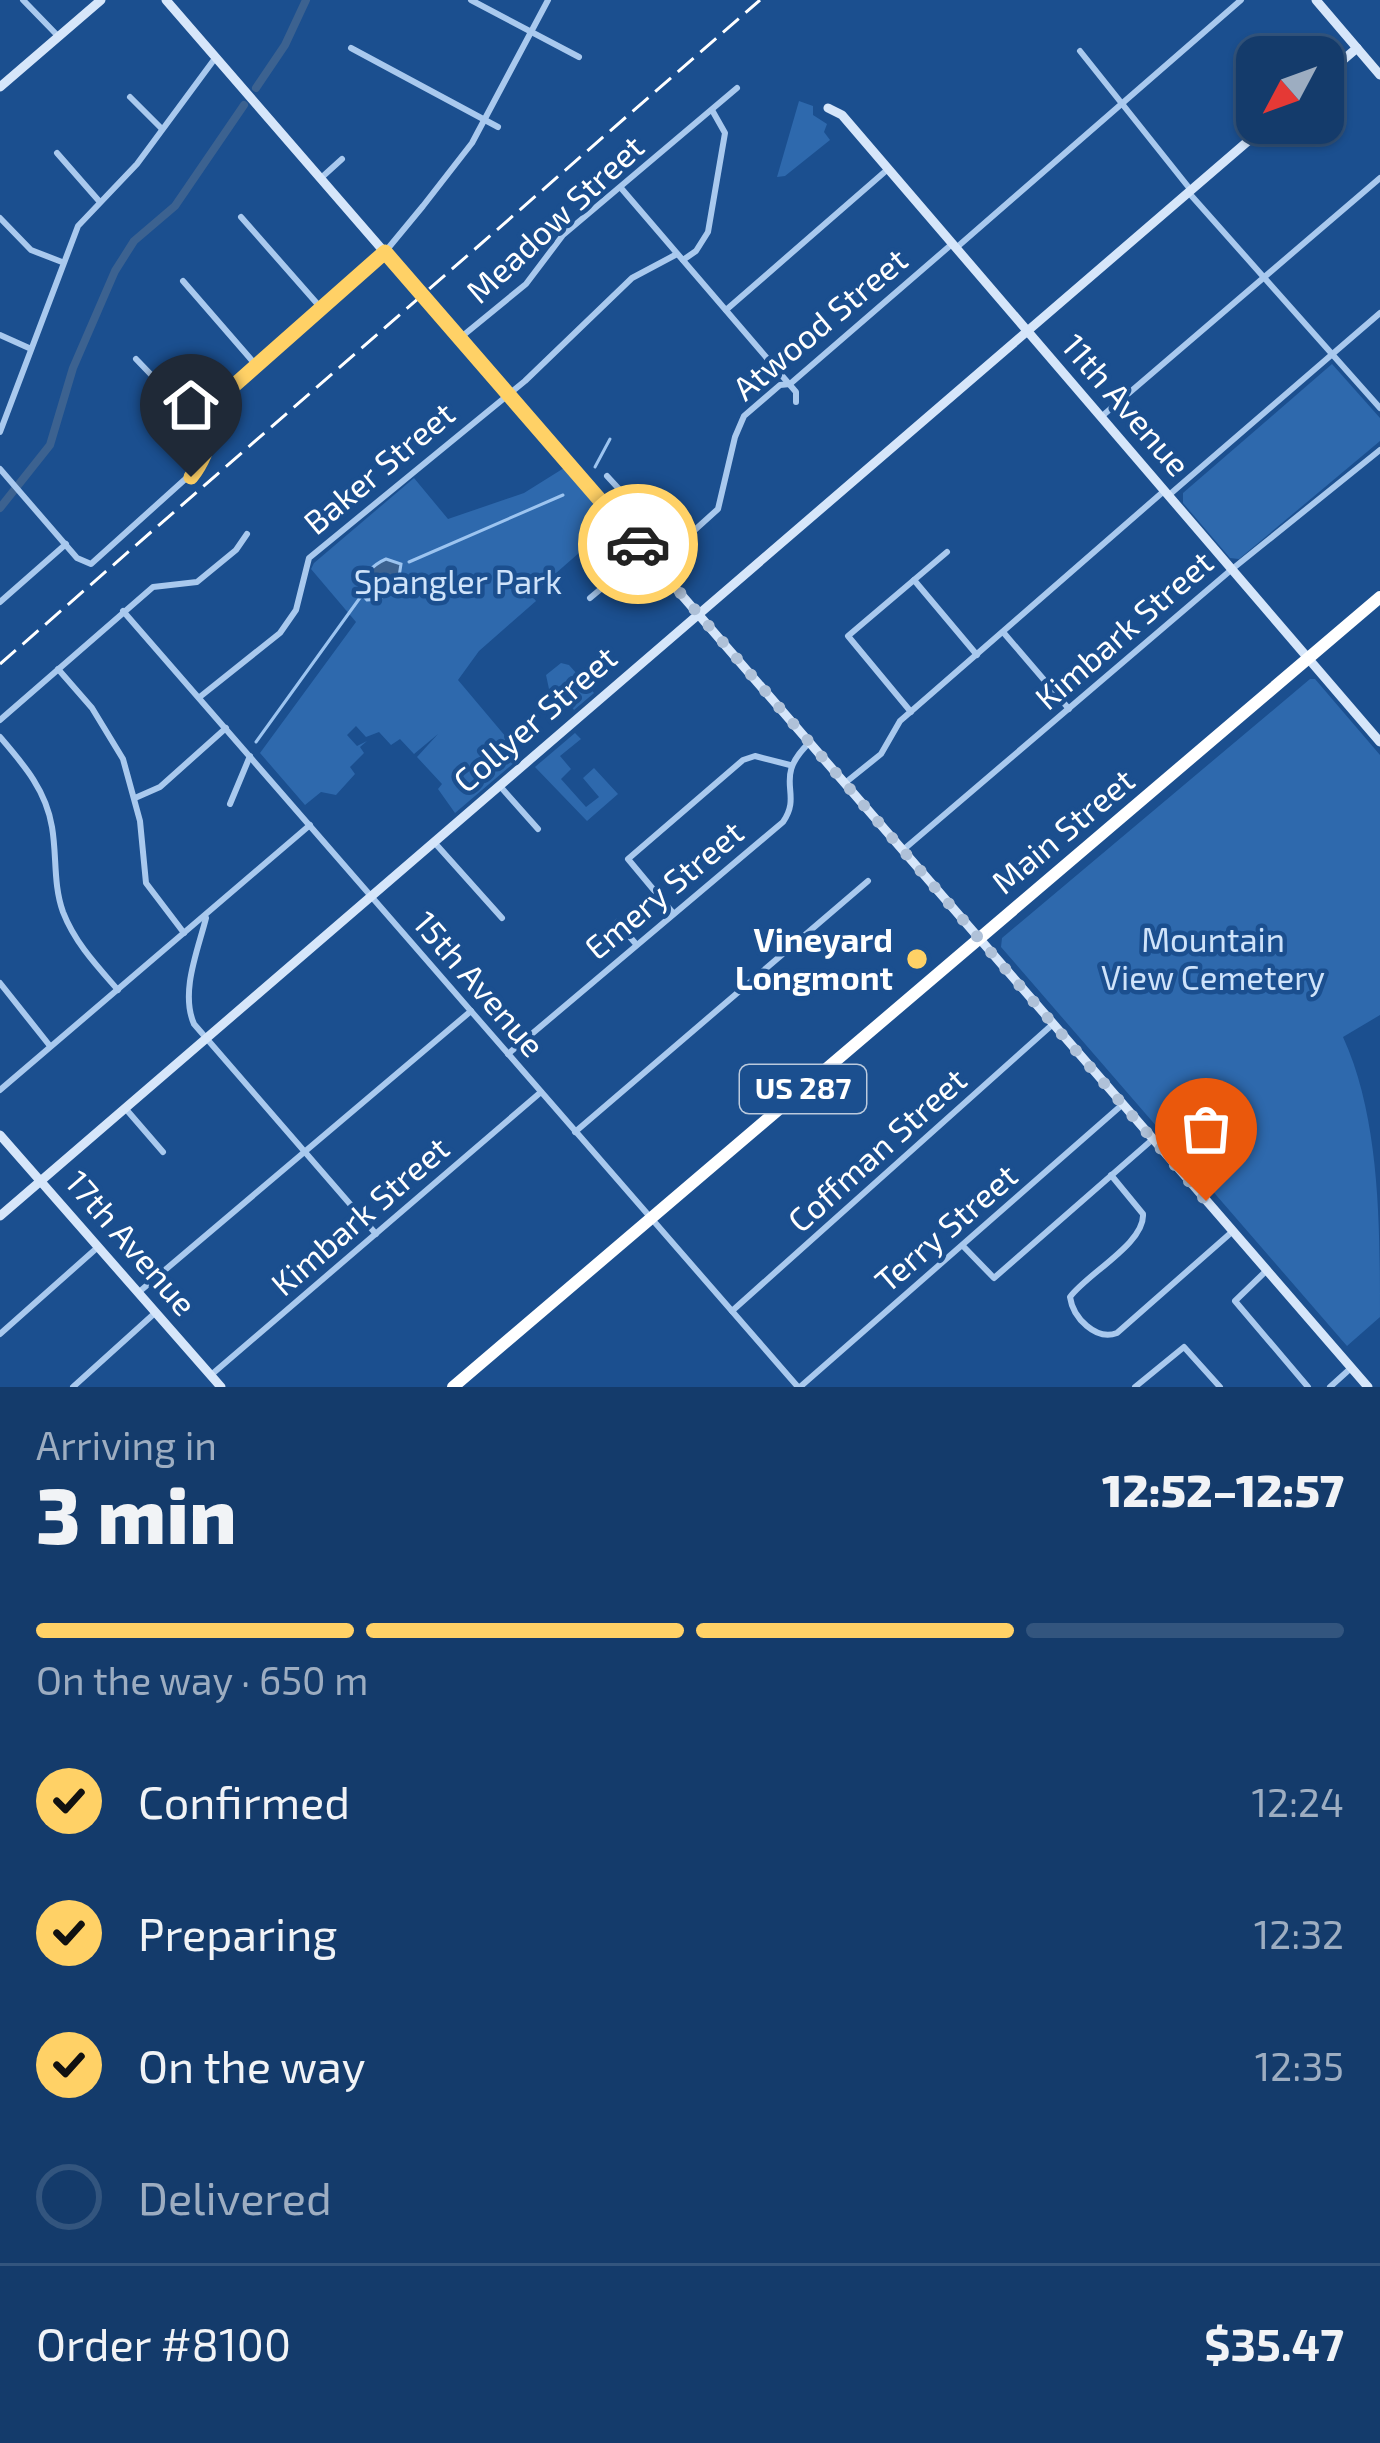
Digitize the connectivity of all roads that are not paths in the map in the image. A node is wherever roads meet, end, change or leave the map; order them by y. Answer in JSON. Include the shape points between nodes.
{"nodes":[{"id":1,"x":23,"y":0,"type":"edge"},
{"id":2,"x":101,"y":0,"type":"edge"},
{"id":3,"x":166,"y":0,"type":"edge"},
{"id":4,"x":471,"y":0,"type":"edge"},
{"id":5,"x":548,"y":0,"type":"edge"},
{"id":6,"x":1241,"y":0,"type":"edge"},
{"id":7,"x":1316,"y":0,"type":"edge"},
{"id":8,"x":531,"y":32,"type":"junction"},
{"id":9,"x":58,"y":36,"type":"junction"},
{"id":10,"x":351,"y":48,"type":"dead end"},
{"id":11,"x":1357,"y":48,"type":"junction"},
{"id":12,"x":1080,"y":51,"type":"dead end"},
{"id":13,"x":216,"y":57,"type":"junction"},
{"id":14,"x":579,"y":57,"type":"dead end"},
{"id":15,"x":1344,"y":59,"type":"edge"},
{"id":16,"x":1380,"y":75,"type":"edge"},
{"id":17,"x":0,"y":87,"type":"edge"},
{"id":18,"x":737,"y":88,"type":"dead end"},
{"id":19,"x":130,"y":97,"type":"dead end"},
{"id":20,"x":1119,"y":104,"type":"junction"},
{"id":21,"x":828,"y":107,"type":"dead end"},
{"id":22,"x":712,"y":110,"type":"junction"},
{"id":23,"x":485,"y":120,"type":"junction"},
{"id":24,"x":498,"y":127,"type":"dead end"},
{"id":25,"x":162,"y":129,"type":"junction"},
{"id":26,"x":1245,"y":144,"type":"edge"},
{"id":27,"x":56,"y":153,"type":"dead end"},
{"id":28,"x":341,"y":159,"type":"dead end"},
{"id":29,"x":888,"y":169,"type":"junction"},
{"id":30,"x":321,"y":178,"type":"junction"},
{"id":31,"x":1380,"y":178,"type":"edge"},
{"id":32,"x":621,"y":188,"type":"junction"},
{"id":33,"x":1191,"y":192,"type":"junction"},
{"id":34,"x":99,"y":201,"type":"junction"},
{"id":35,"x":241,"y":217,"type":"dead end"},
{"id":36,"x":0,"y":218,"type":"edge"},
{"id":37,"x":954,"y":246,"type":"junction"},
{"id":38,"x":385,"y":252,"type":"junction"},
{"id":39,"x":680,"y":257,"type":"junction"},
{"id":40,"x":62,"y":262,"type":"junction"},
{"id":41,"x":1264,"y":277,"type":"junction"},
{"id":42,"x":183,"y":281,"type":"dead end"},
{"id":43,"x":321,"y":308,"type":"junction"},
{"id":44,"x":726,"y":310,"type":"junction"},
{"id":45,"x":1380,"y":314,"type":"edge"},
{"id":46,"x":1028,"y":332,"type":"junction"},
{"id":47,"x":0,"y":335,"type":"edge"},
{"id":48,"x":460,"y":338,"type":"junction"},
{"id":49,"x":29,"y":348,"type":"junction"},
{"id":50,"x":1333,"y":355,"type":"junction"},
{"id":51,"x":136,"y":359,"type":"dead end"},
{"id":52,"x":255,"y":364,"type":"junction"},
{"id":53,"x":790,"y":384,"type":"junction"},
{"id":54,"x":507,"y":393,"type":"junction"},
{"id":55,"x":796,"y":402,"type":"dead end"},
{"id":56,"x":1380,"y":408,"type":"edge"},
{"id":57,"x":1100,"y":417,"type":"junction"},
{"id":58,"x":0,"y":431,"type":"edge"},
{"id":59,"x":212,"y":438,"type":"junction"},
{"id":60,"x":1380,"y":450,"type":"edge"},
{"id":61,"x":0,"y":469,"type":"edge"},
{"id":62,"x":607,"y":476,"type":"dead end"},
{"id":63,"x":1166,"y":493,"type":"junction"},
{"id":64,"x":691,"y":533,"type":"junction"},
{"id":65,"x":247,"y":534,"type":"dead end"},
{"id":66,"x":65,"y":544,"type":"junction"},
{"id":67,"x":645,"y":552,"type":"junction"},
{"id":68,"x":947,"y":552,"type":"dead end"},
{"id":69,"x":656,"y":565,"type":"junction"},
{"id":70,"x":1232,"y":570,"type":"junction"},
{"id":71,"x":914,"y":580,"type":"junction"},
{"id":72,"x":1380,"y":597,"type":"edge"},
{"id":73,"x":590,"y":598,"type":"dead end"},
{"id":74,"x":0,"y":602,"type":"edge"},
{"id":75,"x":124,"y":611,"type":"junction"},
{"id":76,"x":698,"y":614,"type":"junction"},
{"id":77,"x":1004,"y":632,"type":"junction"},
{"id":78,"x":977,"y":655,"type":"junction"},
{"id":79,"x":1307,"y":659,"type":"junction"},
{"id":80,"x":58,"y":669,"type":"junction"},
{"id":81,"x":200,"y":697,"type":"junction"},
{"id":82,"x":1069,"y":710,"type":"junction"},
{"id":83,"x":911,"y":712,"type":"junction"},
{"id":84,"x":0,"y":720,"type":"edge"},
{"id":85,"x":226,"y":728,"type":"junction"},
{"id":86,"x":0,"y":737,"type":"edge"},
{"id":87,"x":810,"y":742,"type":"junction"},
{"id":88,"x":1380,"y":742,"type":"edge"},
{"id":89,"x":250,"y":756,"type":"junction"},
{"id":90,"x":790,"y":765,"type":"junction"},
{"id":91,"x":845,"y":784,"type":"junction"},
{"id":92,"x":499,"y":785,"type":"junction"},
{"id":93,"x":135,"y":798,"type":"junction"},
{"id":94,"x":230,"y":804,"type":"dead end"},
{"id":95,"x":310,"y":825,"type":"junction"},
{"id":96,"x":538,"y":829,"type":"dead end"},
{"id":97,"x":434,"y":842,"type":"junction"},
{"id":98,"x":903,"y":850,"type":"junction"},
{"id":99,"x":868,"y":881,"type":"dead end"},
{"id":100,"x":371,"y":896,"type":"junction"},
{"id":101,"x":673,"y":913,"type":"junction"},
{"id":102,"x":207,"y":914,"type":"junction"},
{"id":103,"x":502,"y":918,"type":"dead end"},
{"id":104,"x":617,"y":922,"type":"dead end"},
{"id":105,"x":184,"y":933,"type":"junction"},
{"id":106,"x":979,"y":938,"type":"junction"},
{"id":107,"x":636,"y":944,"type":"junction"},
{"id":108,"x":0,"y":983,"type":"edge"},
{"id":109,"x":118,"y":990,"type":"junction"},
{"id":110,"x":471,"y":1011,"type":"junction"},
{"id":111,"x":1053,"y":1024,"type":"junction"},
{"id":112,"x":206,"y":1038,"type":"junction"},
{"id":113,"x":50,"y":1047,"type":"junction"},
{"id":114,"x":508,"y":1054,"type":"junction"},
{"id":115,"x":0,"y":1090,"type":"edge"},
{"id":116,"x":541,"y":1092,"type":"junction"},
{"id":117,"x":1123,"y":1104,"type":"junction"},
{"id":118,"x":125,"y":1108,"type":"junction"},
{"id":119,"x":575,"y":1132,"type":"junction"},
{"id":120,"x":0,"y":1135,"type":"edge"},
{"id":121,"x":1153,"y":1139,"type":"junction"},
{"id":122,"x":163,"y":1152,"type":"dead end"},
{"id":123,"x":307,"y":1152,"type":"junction"},
{"id":124,"x":1111,"y":1175,"type":"junction"},
{"id":125,"x":40,"y":1180,"type":"junction"},
{"id":126,"x":0,"y":1216,"type":"edge"},
{"id":127,"x":649,"y":1220,"type":"junction"},
{"id":128,"x":1233,"y":1232,"type":"junction"},
{"id":129,"x":376,"y":1234,"type":"junction"},
{"id":130,"x":98,"y":1246,"type":"junction"},
{"id":131,"x":963,"y":1246,"type":"junction"},
{"id":132,"x":1267,"y":1270,"type":"junction"},
{"id":133,"x":138,"y":1292,"type":"junction"},
{"id":134,"x":732,"y":1311,"type":"junction"},
{"id":135,"x":156,"y":1312,"type":"junction"},
{"id":136,"x":0,"y":1334,"type":"edge"},
{"id":137,"x":1352,"y":1368,"type":"junction"},
{"id":138,"x":211,"y":1375,"type":"junction"},
{"id":139,"x":73,"y":1387,"type":"edge"},
{"id":140,"x":221,"y":1387,"type":"edge"},
{"id":141,"x":448,"y":1387,"type":"edge"},
{"id":142,"x":799,"y":1387,"type":"edge"},
{"id":143,"x":1135,"y":1387,"type":"edge"},
{"id":144,"x":1220,"y":1387,"type":"edge"},
{"id":145,"x":1308,"y":1387,"type":"edge"},
{"id":146,"x":1330,"y":1387,"type":"edge"},
{"id":147,"x":1368,"y":1387,"type":"edge"}],
"edges":[{"from":1,"to":9,"type":"street"},
{"from":2,"to":9,"type":"street"},
{"from":3,"to":13,"type":"street"},
{"from":4,"to":8,"type":"street"},
{"from":5,"to":8,"type":"street"},
{"from":6,"to":20,"type":"street","name":"Atwood Street"},
{"from":7,"to":11,"type":"street"},
{"from":8,"to":14,"type":"street"},
{"from":8,"to":23,"type":"street"},
{"from":9,"to":17,"type":"street"},
{"from":10,"to":23,"type":"street"},
{"from":11,"to":15,"type":"street"},
{"from":11,"to":16,"type":"street"},
{"from":12,"to":20,"type":"street"},
{"from":13,"to":25,"type":"street"},
{"from":13,"to":30,"type":"street"},
{"from":18,"to":22,"type":"street","name":"Meadow Street"},
{"from":19,"to":25,"type":"street"},
{"from":20,"to":33,"type":"street"},
{"from":20,"to":37,"type":"street","name":"Atwood Street"},
{"from":21,"to":29,"type":"street","name":"11th Avenue"},
{"from":22,"to":32,"type":"street","name":"Meadow Street"},
{"from":22,"to":39,"type":"street","via":[[725,134],[708,232],[696,251]]},
{"from":23,"to":24,"type":"street"},
{"from":23,"to":38,"type":"street"},
{"from":25,"to":34,"type":"street"},
{"from":26,"to":33,"type":"street","name":"Collyer Street"},
{"from":27,"to":34,"type":"street"},
{"from":28,"to":30,"type":"street"},
{"from":29,"to":37,"type":"street","name":"11th Avenue"},
{"from":29,"to":44,"type":"street"},
{"from":30,"to":38,"type":"street"},
{"from":31,"to":41,"type":"street"},
{"from":32,"to":39,"type":"street"},
{"from":32,"to":48,"type":"street","name":"Meadow Street"},
{"from":33,"to":41,"type":"street"},
{"from":33,"to":46,"type":"street","name":"Collyer Street"},
{"from":34,"to":40,"type":"street"},
{"from":35,"to":43,"type":"street"},
{"from":36,"to":40,"type":"street","via":[[32,250]]},
{"from":37,"to":46,"type":"street","name":"11th Avenue"},
{"from":37,"to":53,"type":"street","name":"Atwood Street"},
{"from":38,"to":43,"type":"street"},
{"from":38,"to":48,"type":"street"},
{"from":39,"to":44,"type":"street"},
{"from":39,"to":54,"type":"street","name":"Baker Street","via":[[632,278]]},
{"from":40,"to":49,"type":"street"},
{"from":41,"to":50,"type":"street"},
{"from":41,"to":57,"type":"street"},
{"from":42,"to":52,"type":"street"},
{"from":43,"to":52,"type":"street"},
{"from":44,"to":53,"type":"street"},
{"from":45,"to":50,"type":"street"},
{"from":46,"to":57,"type":"street","name":"11th Avenue"},
{"from":46,"to":76,"type":"street","name":"Collyer Street"},
{"from":47,"to":49,"type":"street"},
{"from":48,"to":54,"type":"street"},
{"from":49,"to":58,"type":"street"},
{"from":50,"to":56,"type":"street"},
{"from":50,"to":63,"type":"street"},
{"from":51,"to":59,"type":"street"},
{"from":52,"to":59,"type":"street","via":[[222,401]]},
{"from":53,"to":55,"type":"street"},
{"from":53,"to":64,"type":"street","name":"Atwood Street","via":[[744,416],[722,501]]},
{"from":54,"to":67,"type":"street"},
{"from":54,"to":81,"type":"street","name":"Baker Street","via":[[309,558],[296,610],[280,633]]},
{"from":57,"to":63,"type":"street","name":"11th Avenue"},
{"from":59,"to":66,"type":"street","via":[[191,477],[87,565]]},
{"from":60,"to":70,"type":"street","name":"Kimbark Street"},
{"from":61,"to":66,"type":"street"},
{"from":62,"to":64,"type":"street","via":[[654,527]]},
{"from":63,"to":70,"type":"street","name":"11th Avenue"},
{"from":63,"to":77,"type":"street"},
{"from":64,"to":69,"type":"street","name":"Atwood Street"},
{"from":65,"to":75,"type":"street","via":[[197,582],[153,587]]},
{"from":66,"to":74,"type":"street"},
{"from":67,"to":69,"type":"street"},
{"from":67,"to":73,"type":"street"},
{"from":68,"to":71,"type":"street"},
{"from":69,"to":76,"type":"street"},
{"from":70,"to":79,"type":"street","name":"11th Avenue"},
{"from":70,"to":82,"type":"street","name":"Kimbark Street"},
{"from":71,"to":78,"type":"street"},
{"from":71,"to":83,"type":"street","via":[[848,636]]},
{"from":72,"to":79,"type":"highway","name":"Main Street","number":"US 287"},
{"from":75,"to":80,"type":"street"},
{"from":75,"to":81,"type":"street","name":"15th Avenue"},
{"from":76,"to":87,"type":"street"},
{"from":76,"to":92,"type":"street","name":"Collyer Street"},
{"from":77,"to":78,"type":"street"},
{"from":77,"to":82,"type":"street"},
{"from":78,"to":83,"type":"street"},
{"from":79,"to":88,"type":"street","name":"11th Avenue"},
{"from":79,"to":106,"type":"highway","name":"Main Street","number":"US 287"},
{"from":80,"to":84,"type":"street"},
{"from":80,"to":93,"type":"street","via":[[111,736]]},
{"from":81,"to":85,"type":"street","name":"15th Avenue"},
{"from":82,"to":98,"type":"street","name":"Kimbark Street"},
{"from":83,"to":91,"type":"street","via":[[881,754]]},
{"from":85,"to":89,"type":"street","name":"15th Avenue"},
{"from":85,"to":93,"type":"street","via":[[160,787]]},
{"from":86,"to":109,"type":"street","via":[[47,805],[65,917]]},
{"from":87,"to":90,"type":"street"},
{"from":87,"to":91,"type":"street"},
{"from":89,"to":94,"type":"street"},
{"from":89,"to":95,"type":"street","name":"15th Avenue"},
{"from":90,"to":101,"type":"street","name":"Emery Street","via":[[791,805],[782,822]]},
{"from":90,"to":101,"type":"street","via":[[743,760],[628,859]]},
{"from":91,"to":98,"type":"street"},
{"from":92,"to":96,"type":"street"},
{"from":92,"to":97,"type":"street","name":"Collyer Street"},
{"from":93,"to":105,"type":"street","via":[[146,883]]},
{"from":95,"to":100,"type":"street","name":"15th Avenue"},
{"from":95,"to":102,"type":"street"},
{"from":97,"to":100,"type":"street","name":"Collyer Street"},
{"from":97,"to":103,"type":"street"},
{"from":98,"to":106,"type":"street"},
{"from":99,"to":119,"type":"street"},
{"from":100,"to":110,"type":"street","name":"15th Avenue"},
{"from":100,"to":112,"type":"street","name":"Collyer Street"},
{"from":101,"to":107,"type":"street","name":"Emery Street"},
{"from":102,"to":105,"type":"street"},
{"from":102,"to":112,"type":"street","via":[[188,1002]]},
{"from":104,"to":107,"type":"street"},
{"from":105,"to":109,"type":"street"},
{"from":106,"to":111,"type":"street"},
{"from":106,"to":127,"type":"highway","name":"Main Street","number":"US 287"},
{"from":107,"to":114,"type":"street","name":"Emery Street"},
{"from":108,"to":113,"type":"street"},
{"from":109,"to":113,"type":"street"},
{"from":110,"to":114,"type":"street","name":"15th Avenue"},
{"from":110,"to":123,"type":"street"},
{"from":111,"to":117,"type":"street"},
{"from":111,"to":134,"type":"street","name":"Coffman Street"},
{"from":112,"to":118,"type":"street","name":"Collyer Street"},
{"from":112,"to":123,"type":"street"},
{"from":113,"to":115,"type":"street"},
{"from":114,"to":116,"type":"street","name":"15th Avenue"},
{"from":116,"to":119,"type":"street","name":"15th Avenue"},
{"from":116,"to":129,"type":"street","name":"Kimbark Street"},
{"from":117,"to":121,"type":"street"},
{"from":117,"to":131,"type":"street","name":"Terry Street"},
{"from":118,"to":122,"type":"street"},
{"from":118,"to":125,"type":"street","name":"Collyer Street"},
{"from":119,"to":127,"type":"street","name":"15th Avenue"},
{"from":120,"to":125,"type":"street","name":"17th Avenue"},
{"from":121,"to":124,"type":"street"},
{"from":121,"to":128,"type":"street"},
{"from":123,"to":129,"type":"street"},
{"from":123,"to":133,"type":"street"},
{"from":124,"to":128,"type":"street","via":[[1144,1221],[1070,1297],[1096,1334],[1117,1333]]},
{"from":124,"to":131,"type":"street","via":[[994,1278]]},
{"from":125,"to":126,"type":"street","name":"Collyer Street"},
{"from":125,"to":130,"type":"street","name":"17th Avenue"},
{"from":127,"to":134,"type":"street","name":"15th Avenue"},
{"from":127,"to":141,"type":"highway","name":"Main Street","number":"US 287"},
{"from":128,"to":132,"type":"street"},
{"from":129,"to":138,"type":"street","name":"Kimbark Street"},
{"from":130,"to":133,"type":"street","name":"17th Avenue"},
{"from":130,"to":136,"type":"street"},
{"from":131,"to":142,"type":"street","name":"Terry Street"},
{"from":132,"to":137,"type":"street"},
{"from":132,"to":145,"type":"street","via":[[1235,1301]]},
{"from":133,"to":135,"type":"street","name":"17th Avenue"},
{"from":134,"to":142,"type":"street","name":"15th Avenue"},
{"from":135,"to":138,"type":"street","name":"17th Avenue"},
{"from":135,"to":139,"type":"street"},
{"from":137,"to":146,"type":"street"},
{"from":137,"to":147,"type":"street"},
{"from":138,"to":140,"type":"street","name":"17th Avenue"},
{"from":143,"to":144,"type":"street","via":[[1184,1347]]}]}
